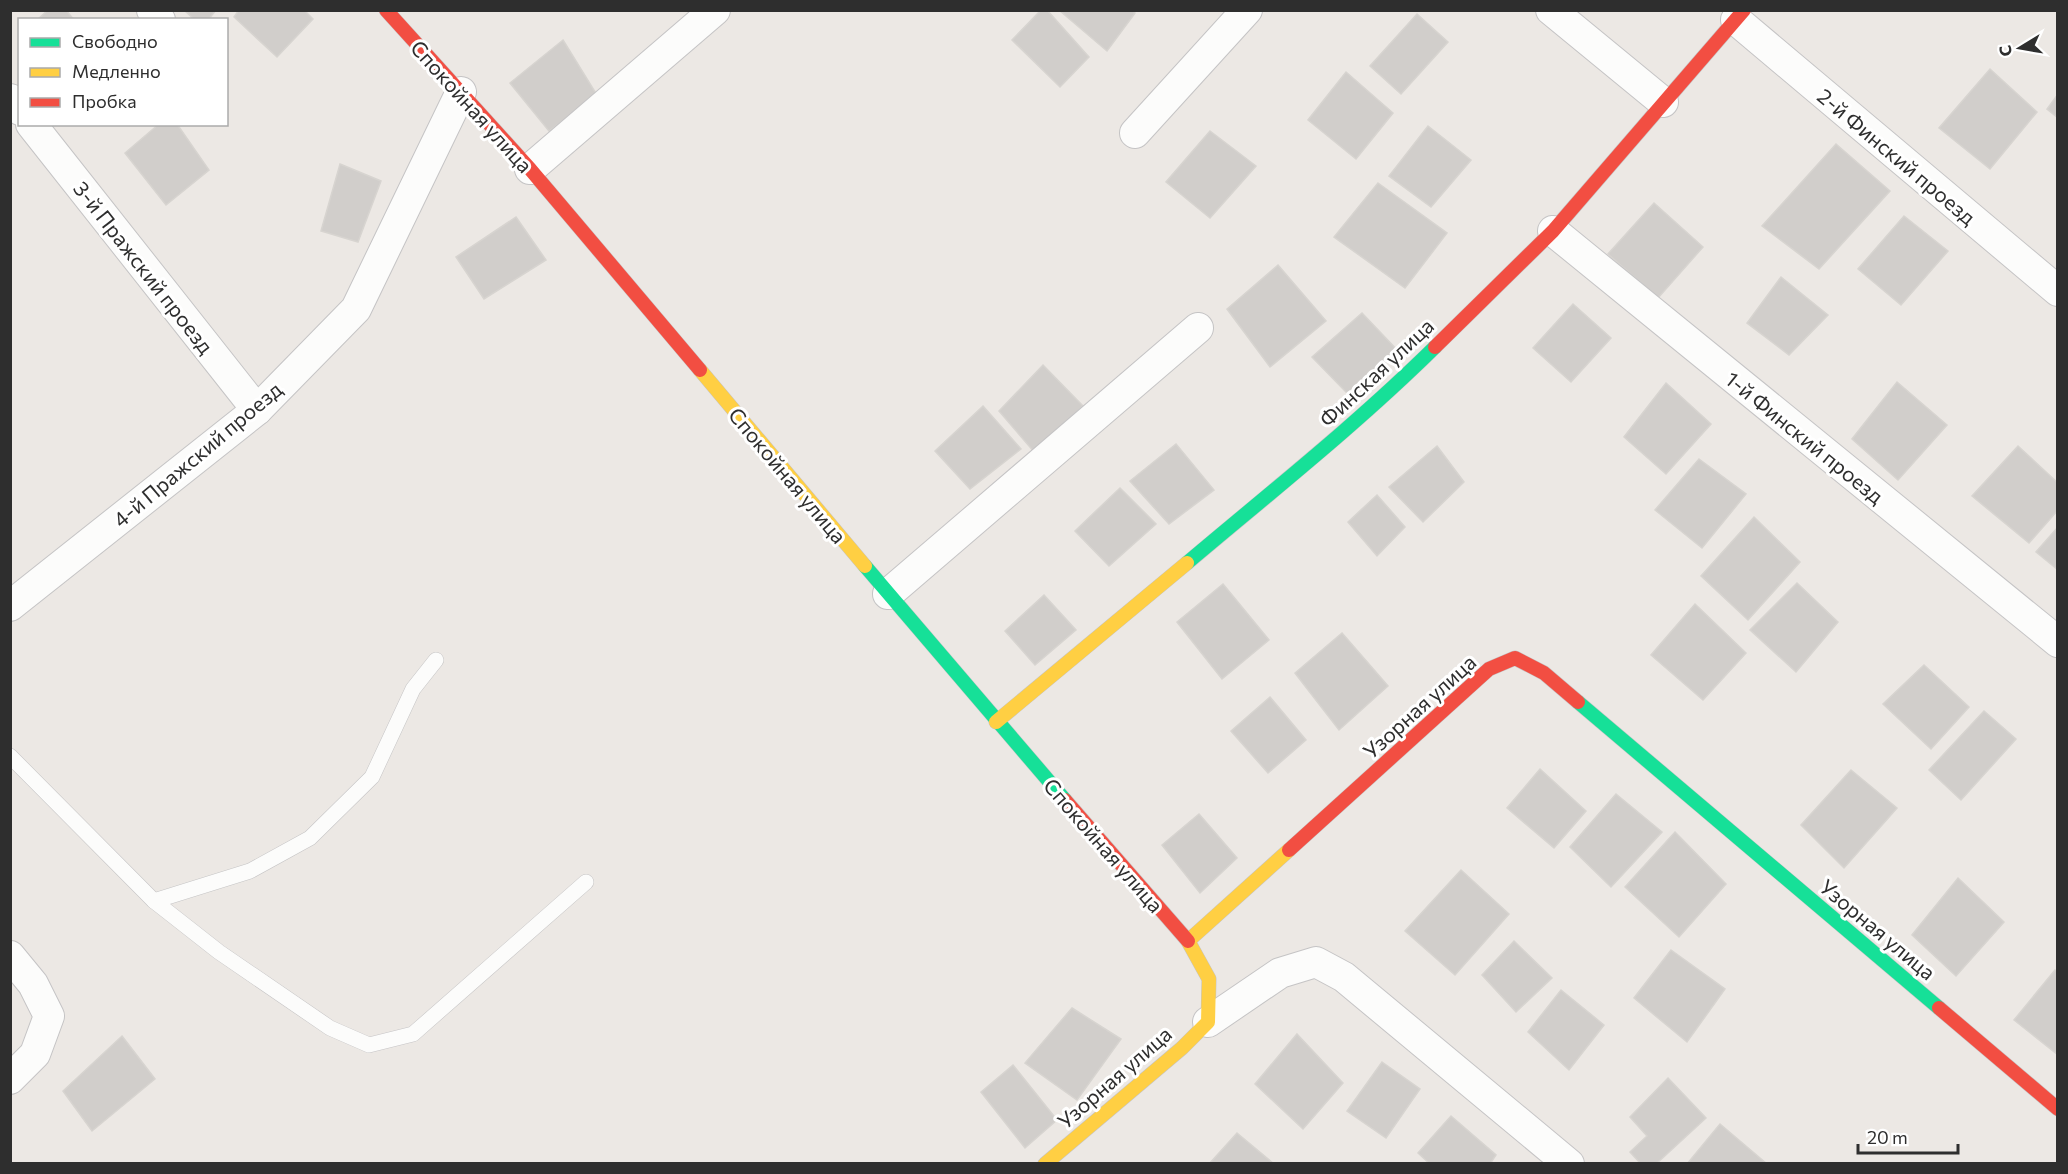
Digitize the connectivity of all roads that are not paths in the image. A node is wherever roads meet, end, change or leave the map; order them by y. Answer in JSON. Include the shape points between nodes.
{"nodes":[{"id":1,"x":386,"y":10,"type":"edge"},
{"id":2,"x":715,"y":10,"type":"edge"},
{"id":3,"x":1247,"y":10,"type":"edge"},
{"id":4,"x":1551,"y":10,"type":"edge"},
{"id":5,"x":1740,"y":15,"type":"edge"},
{"id":6,"x":461,"y":92,"type":"junction"},
{"id":7,"x":1663,"y":102,"type":"junction"},
{"id":8,"x":33,"y":126,"type":"edge"},
{"id":9,"x":1135,"y":133,"type":"dead end"},
{"id":10,"x":530,"y":169,"type":"junction"},
{"id":11,"x":1553,"y":231,"type":"junction"},
{"id":12,"x":2058,"y":291,"type":"edge"},
{"id":13,"x":1198,"y":328,"type":"dead end"},
{"id":14,"x":257,"y":410,"type":"junction"},
{"id":15,"x":888,"y":594,"type":"junction"},
{"id":16,"x":10,"y":606,"type":"edge"},
{"id":17,"x":2058,"y":642,"type":"edge"},
{"id":18,"x":436,"y":660,"type":"dead end"},
{"id":19,"x":996,"y":722,"type":"junction"},
{"id":20,"x":10,"y":756,"type":"edge"},
{"id":21,"x":586,"y":882,"type":"dead end"},
{"id":22,"x":154,"y":901,"type":"junction"},
{"id":23,"x":1188,"y":941,"type":"junction"},
{"id":24,"x":10,"y":956,"type":"edge"},
{"id":25,"x":1208,"y":1022,"type":"junction"},
{"id":26,"x":10,"y":1079,"type":"edge"},
{"id":27,"x":2058,"y":1108,"type":"edge"},
{"id":28,"x":1045,"y":1164,"type":"edge"},
{"id":29,"x":1569,"y":1164,"type":"edge"}],
"edges":[{"from":1,"to":6,"type":"street","name":"Спокойная улица"},
{"from":2,"to":10,"type":"street"},
{"from":3,"to":9,"type":"street"},
{"from":4,"to":7,"type":"street"},
{"from":5,"to":7,"type":"street","name":"Финская улица"},
{"from":5,"to":12,"type":"street","name":"2-й Финский проезд"},
{"from":6,"to":10,"type":"street","name":"Спокойная улица"},
{"from":6,"to":14,"type":"street","name":"4-й Пражский проезд","via":[[356,309]]},
{"from":7,"to":11,"type":"street","name":"Финская улица"},
{"from":8,"to":14,"type":"street","name":"3-й Пражский проезд"},
{"from":10,"to":15,"type":"street","name":"Спокойная улица"},
{"from":11,"to":17,"type":"street","name":"1-й Финский проезд"},
{"from":11,"to":19,"type":"street","name":"Финская улица","via":[[1396,386]]},
{"from":13,"to":15,"type":"street"},
{"from":14,"to":16,"type":"street","name":"4-й Пражский проезд"},
{"from":15,"to":19,"type":"street","name":"Спокойная улица"},
{"from":18,"to":22,"type":"lane","via":[[413,689],[372,777],[310,838],[250,871]]},
{"from":19,"to":23,"type":"street","name":"Спокойная улица"},
{"from":20,"to":22,"type":"lane"},
{"from":21,"to":22,"type":"lane","via":[[413,1034],[369,1046],[321,1021],[219,952]]},
{"from":23,"to":25,"type":"street","via":[[1209,979]]},
{"from":23,"to":27,"type":"street","name":"Узорная улица","via":[[1489,669],[1515,658],[1544,673]]},
{"from":24,"to":26,"type":"street","via":[[33,984],[49,1016],[35,1054]]},
{"from":25,"to":28,"type":"street","name":"Узорная улица"},
{"from":25,"to":29,"type":"street","via":[[1280,973],[1316,962],[1344,977]]}]}
